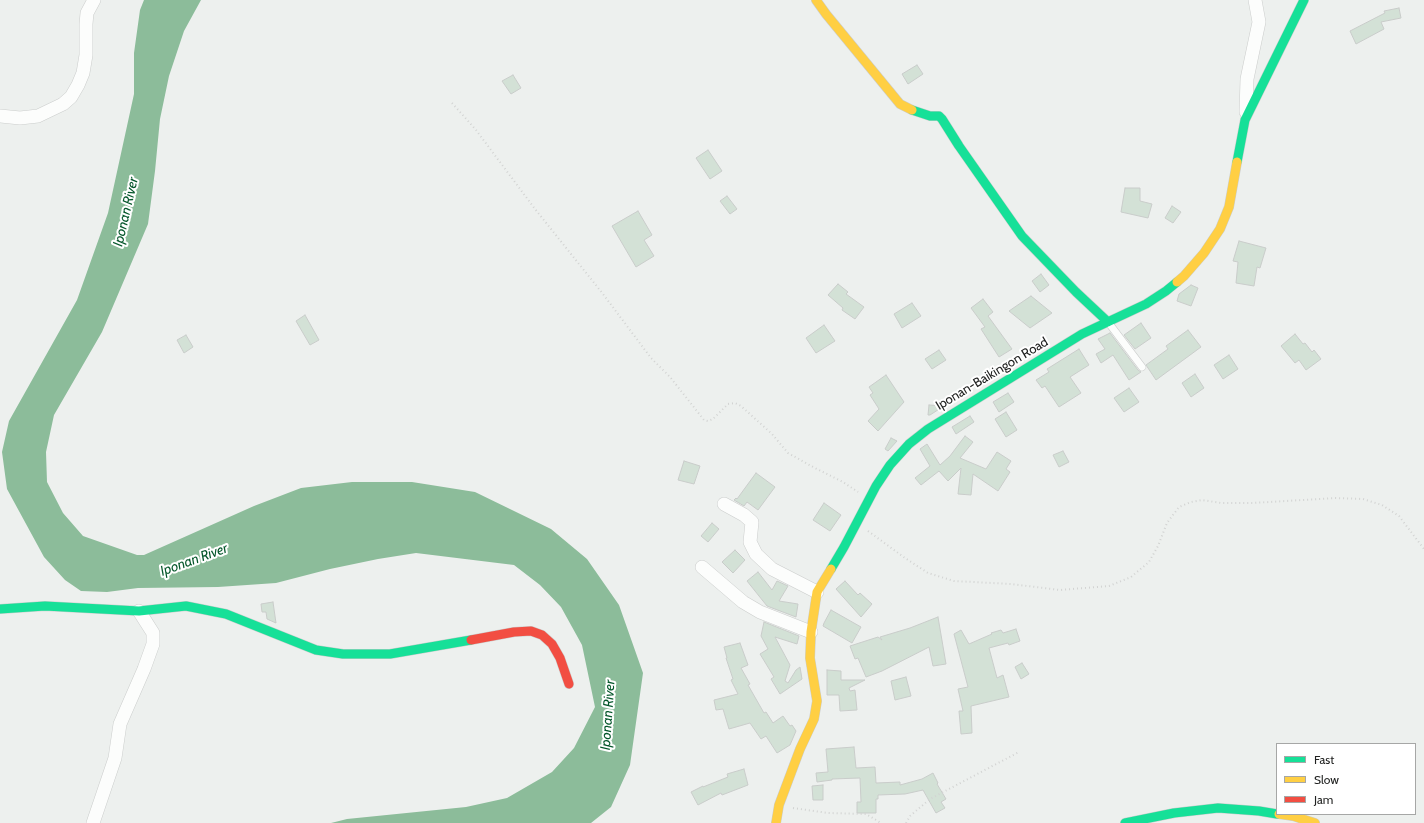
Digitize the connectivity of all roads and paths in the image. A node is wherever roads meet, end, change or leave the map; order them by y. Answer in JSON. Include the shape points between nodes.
{"nodes":[{"id":1,"x":94,"y":0,"type":"edge"},
{"id":2,"x":816,"y":0,"type":"edge"},
{"id":3,"x":1255,"y":0,"type":"edge"},
{"id":4,"x":1304,"y":0,"type":"edge"},
{"id":5,"x":452,"y":103,"type":"dead end"},
{"id":6,"x":0,"y":116,"type":"edge"},
{"id":7,"x":1245,"y":120,"type":"junction"},
{"id":8,"x":1108,"y":322,"type":"junction"},
{"id":9,"x":1142,"y":367,"type":"dead end"},
{"id":10,"x":869,"y":499,"type":"junction"},
{"id":11,"x":724,"y":504,"type":"dead end"},
{"id":12,"x":856,"y":522,"type":"junction"},
{"id":13,"x":1424,"y":549,"type":"edge"},
{"id":14,"x":702,"y":567,"type":"dead end"},
{"id":15,"x":817,"y":592,"type":"junction"},
{"id":16,"x":0,"y":609,"type":"edge"},
{"id":17,"x":139,"y":611,"type":"junction"},
{"id":18,"x":811,"y":632,"type":"junction"},
{"id":19,"x":568,"y":684,"type":"dead end"},
{"id":20,"x":1019,"y":752,"type":"dead end"},
{"id":21,"x":779,"y":805,"type":"junction"},
{"id":22,"x":1276,"y":814,"type":"edge"},
{"id":23,"x":1286,"y":815,"type":"edge"},
{"id":24,"x":93,"y":823,"type":"edge"},
{"id":25,"x":776,"y":823,"type":"edge"},
{"id":26,"x":882,"y":823,"type":"edge"},
{"id":27,"x":906,"y":823,"type":"edge"},
{"id":28,"x":1125,"y":823,"type":"edge"},
{"id":29,"x":1315,"y":823,"type":"edge"}],
"edges":[{"from":1,"to":6,"type":"street","via":[[87,13],[83,73],[71,97],[63,104],[38,116]]},
{"from":2,"to":8,"type":"street","via":[[900,104],[919,113],[942,118],[1022,236]]},
{"from":3,"to":7,"type":"street","via":[[1259,22],[1247,79]]},
{"from":4,"to":7,"type":"street","name":"Iponan-Baikingon Road"},
{"from":5,"to":10,"type":"path","via":[[476,130],[651,358],[670,377],[704,420],[713,419],[728,404],[735,403],[772,434],[788,453]]},
{"from":7,"to":8,"type":"street","name":"Iponan-Baikingon Road","via":[[1229,207],[1220,229],[1204,253],[1184,276],[1166,291],[1146,304]]},
{"from":8,"to":9,"type":"lane"},
{"from":8,"to":10,"type":"street","name":"Iponan-Baikingon Road","via":[[1082,334],[928,429],[909,444],[890,465]]},
{"from":10,"to":12,"type":"street","name":"Iponan-Baikingon Road"},
{"from":11,"to":15,"type":"street","via":[[752,522],[750,542],[756,554],[772,570]]},
{"from":12,"to":13,"type":"path","via":[[928,572],[954,580],[1060,590],[1109,586],[1131,577],[1149,562],[1167,522],[1179,508],[1202,500],[1253,503],[1335,498],[1363,499],[1382,505],[1398,516]]},
{"from":12,"to":15,"type":"street","name":"Iponan-Baikingon Road"},
{"from":14,"to":18,"type":"street","via":[[743,602],[760,612]]},
{"from":15,"to":18,"type":"street","name":"Iponan-Baikingon Road"},
{"from":16,"to":17,"type":"street","via":[[45,606]]},
{"from":17,"to":19,"type":"street","via":[[186,606],[204,609],[226,614],[316,650],[343,654],[390,654],[531,631],[542,635],[552,644],[560,658]]},
{"from":17,"to":24,"type":"street","via":[[153,633],[153,644],[120,724],[115,758]]},
{"from":18,"to":21,"type":"street","name":"Iponan-Baikingon Road","via":[[810,658],[817,701],[814,719]]},
{"from":20,"to":27,"type":"path","via":[[930,799],[910,816]]},
{"from":21,"to":25,"type":"street","name":"Iponan-Baikingon Road"},
{"from":21,"to":26,"type":"path","via":[[828,813],[866,814]]},
{"from":22,"to":28,"type":"street","via":[[1218,808],[1174,813]]},
{"from":23,"to":29,"type":"street"}]}
